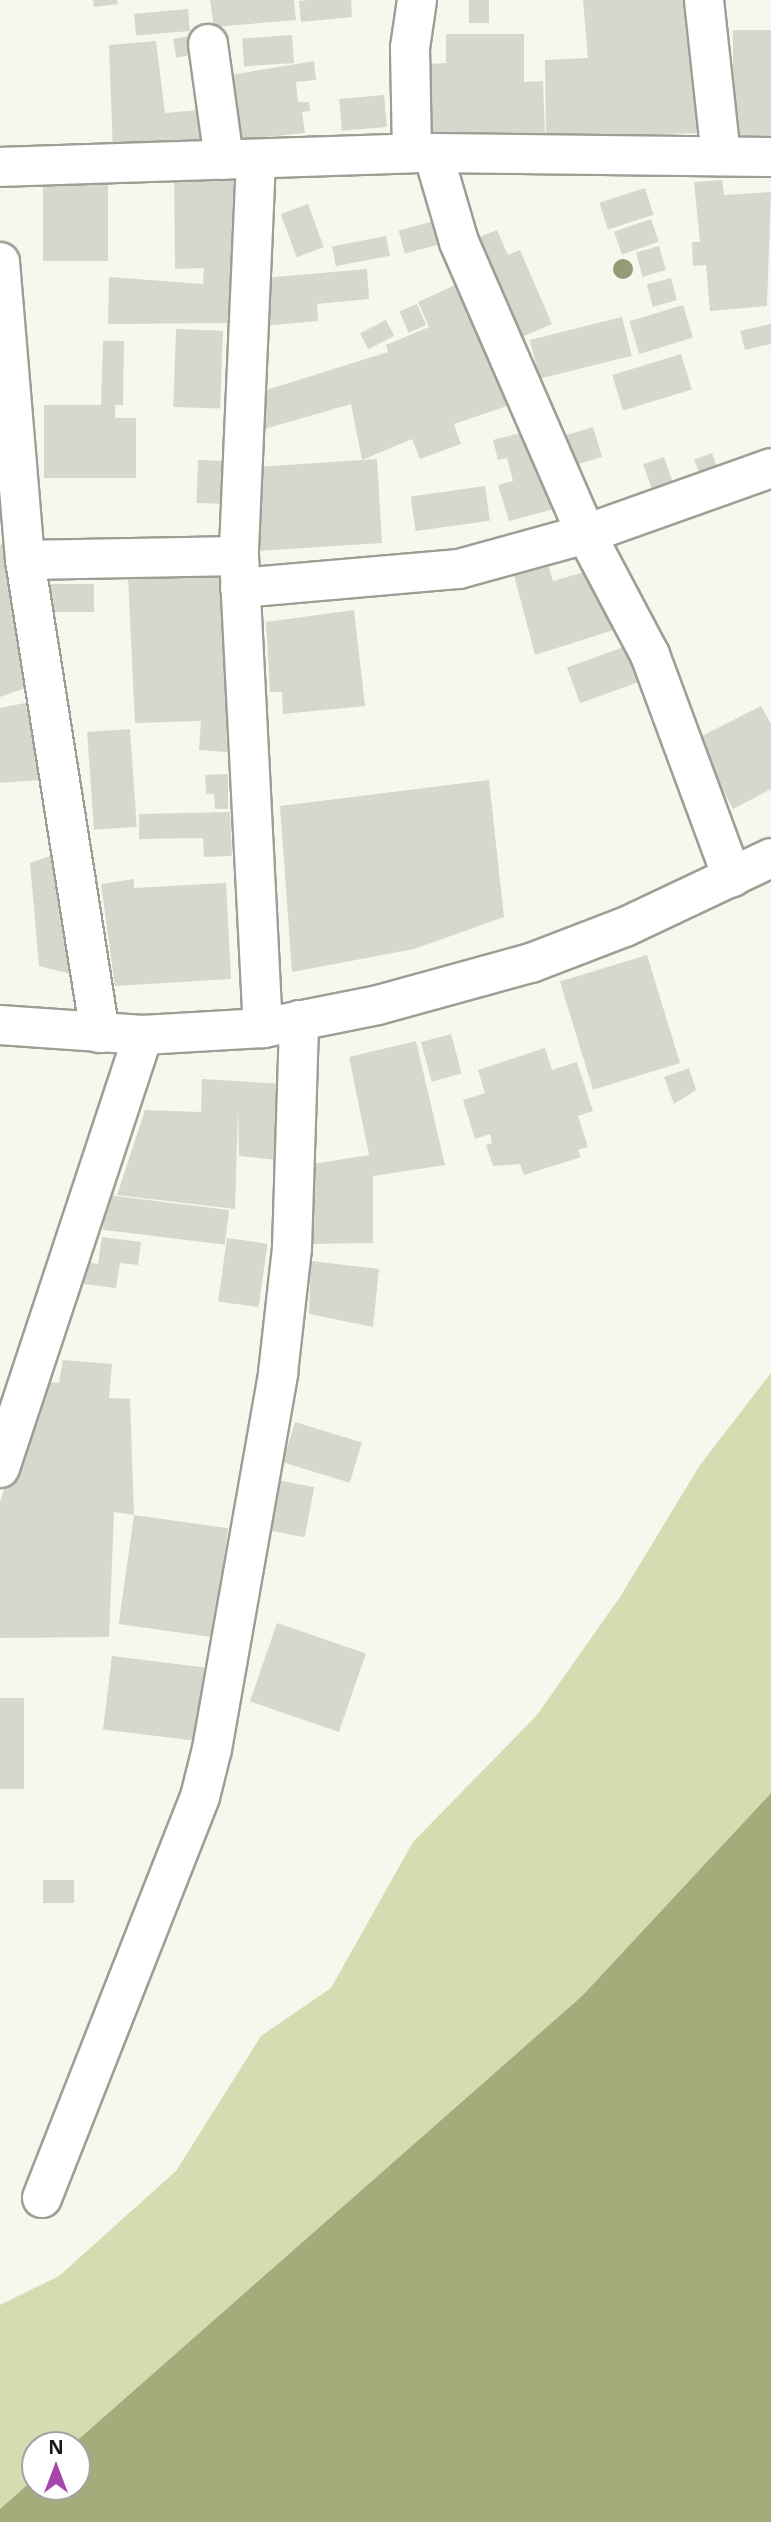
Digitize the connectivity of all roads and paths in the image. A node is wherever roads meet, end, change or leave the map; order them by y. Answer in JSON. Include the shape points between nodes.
{"nodes":[{"id":1,"x":417,"y":0,"type":"edge"},
{"id":2,"x":704,"y":0,"type":"edge"},
{"id":3,"x":208,"y":44,"type":"dead end"},
{"id":4,"x":422,"y":153,"type":"junction"},
{"id":5,"x":721,"y":156,"type":"junction"},
{"id":6,"x":771,"y":157,"type":"edge"},
{"id":7,"x":240,"y":160,"type":"junction"},
{"id":8,"x":0,"y":167,"type":"edge"},
{"id":9,"x":0,"y":262,"type":"edge"},
{"id":10,"x":5,"y":382,"type":"edge"},
{"id":11,"x":771,"y":468,"type":"edge"},
{"id":12,"x":586,"y":534,"type":"junction"},
{"id":13,"x":25,"y":560,"type":"junction"},
{"id":14,"x":240,"y":572,"type":"junction"},
{"id":15,"x":771,"y":858,"type":"edge"},
{"id":16,"x":732,"y":877,"type":"junction"},
{"id":17,"x":281,"y":1024,"type":"junction"},
{"id":18,"x":0,"y":1026,"type":"edge"},
{"id":19,"x":100,"y":1033,"type":"junction"},
{"id":20,"x":143,"y":1035,"type":"junction"},
{"id":21,"x":0,"y":1468,"type":"edge"},
{"id":22,"x":42,"y":2198,"type":"dead end"}],
"edges":[{"from":1,"to":4,"type":"street","via":[[410,48]]},
{"from":2,"to":5,"type":"street"},
{"from":3,"to":7,"type":"street"},
{"from":4,"to":5,"type":"street"},
{"from":4,"to":7,"type":"street"},
{"from":4,"to":12,"type":"street"},
{"from":5,"to":6,"type":"street"},
{"from":7,"to":8,"type":"street"},
{"from":7,"to":14,"type":"street"},
{"from":9,"to":10,"type":"street"},
{"from":10,"to":13,"type":"street"},
{"from":11,"to":12,"type":"street"},
{"from":12,"to":14,"type":"street","via":[[459,569]]},
{"from":12,"to":16,"type":"street","via":[[650,654]]},
{"from":13,"to":14,"type":"street"},
{"from":13,"to":19,"type":"street"},
{"from":14,"to":17,"type":"street"},
{"from":15,"to":16,"type":"street"},
{"from":16,"to":17,"type":"street","via":[[531,963],[455,986]]},
{"from":17,"to":20,"type":"street"},
{"from":17,"to":22,"type":"street","via":[[292,1248],[278,1373],[212,1749],[200,1797]]},
{"from":18,"to":19,"type":"street"},
{"from":19,"to":20,"type":"street"},
{"from":20,"to":21,"type":"street"}]}
